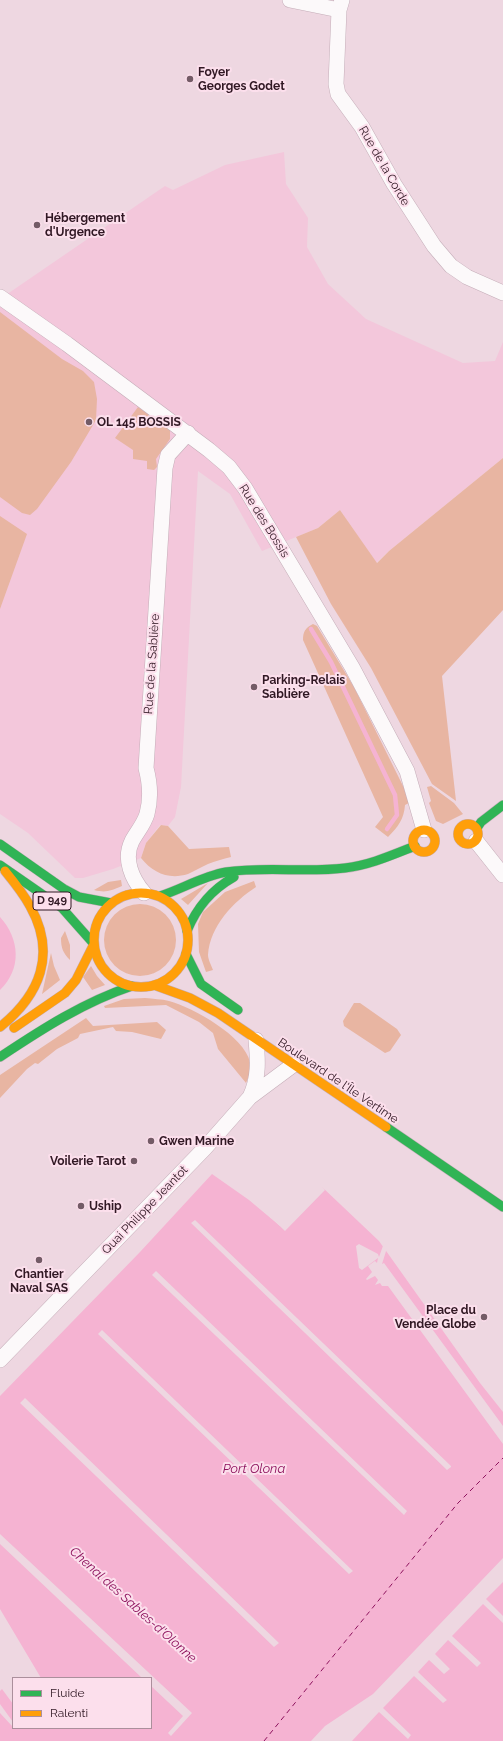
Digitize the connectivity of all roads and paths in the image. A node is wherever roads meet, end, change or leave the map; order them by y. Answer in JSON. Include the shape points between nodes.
{"nodes":[{"id":1,"x":290,"y":0,"type":"edge"},
{"id":2,"x":340,"y":5,"type":"edge"},
{"id":3,"x":503,"y":293,"type":"edge"},
{"id":4,"x":0,"y":297,"type":"edge"},
{"id":5,"x":188,"y":433,"type":"junction"},
{"id":6,"x":503,"y":805,"type":"edge"},
{"id":7,"x":476,"y":834,"type":"junction"},
{"id":8,"x":437,"y":836,"type":"junction"},
{"id":9,"x":458,"y":836,"type":"junction"},
{"id":10,"x":0,"y":844,"type":"edge"},
{"id":11,"x":415,"y":846,"type":"junction"},
{"id":12,"x":1,"y":866,"type":"edge"},
{"id":13,"x":245,"y":871,"type":"junction"},
{"id":14,"x":503,"y":875,"type":"edge"},
{"id":15,"x":144,"y":892,"type":"junction"},
{"id":16,"x":160,"y":896,"type":"junction"},
{"id":17,"x":111,"y":902,"type":"junction"},
{"id":18,"x":187,"y":930,"type":"junction"},
{"id":19,"x":93,"y":944,"type":"junction"},
{"id":20,"x":186,"y":954,"type":"junction"},
{"id":21,"x":154,"y":985,"type":"junction"},
{"id":22,"x":132,"y":986,"type":"junction"},
{"id":23,"x":244,"y":1015,"type":"dead end"},
{"id":24,"x":0,"y":1027,"type":"edge"},
{"id":25,"x":0,"y":1037,"type":"edge"},
{"id":26,"x":256,"y":1040,"type":"junction"},
{"id":27,"x":0,"y":1057,"type":"edge"},
{"id":28,"x":293,"y":1065,"type":"junction"},
{"id":29,"x":250,"y":1097,"type":"junction"},
{"id":30,"x":503,"y":1207,"type":"edge"},
{"id":31,"x":0,"y":1360,"type":"edge"}],
"edges":[{"from":1,"to":2,"type":"street"},
{"from":2,"to":3,"type":"street","name":"Rue de la Corde","via":[[336,84],[338,94],[362,127],[434,246],[451,266]]},
{"from":4,"to":5,"type":"street","name":"Rue des Bossis"},
{"from":5,"to":8,"type":"street","name":"Rue des Bossis","via":[[223,461],[245,488],[352,667]]},
{"from":5,"to":15,"type":"street","name":"Rue de la Sablière","via":[[168,456],[165,468],[146,768],[150,783],[147,814],[128,851],[131,871]]},
{"from":6,"to":7,"type":"main road","via":[[481,822]]},
{"from":7,"to":9,"type":"main road","via":[[467,844],[461,842]]},
{"from":7,"to":9,"type":"main road","via":[[471,824],[464,824],[459,829]]},
{"from":7,"to":14,"type":"street"},
{"from":8,"to":9,"type":"main road"},
{"from":8,"to":11,"type":"main road","via":[[416,834]]},
{"from":8,"to":11,"type":"main road","via":[[432,849],[426,852],[419,851]]},
{"from":10,"to":17,"type":"main road","number":"D 949","via":[[79,897]]},
{"from":11,"to":13,"type":"main road","via":[[377,862],[354,867]]},
{"from":12,"to":19,"type":"main road","number":"D 949","via":[[62,908]]},
{"from":12,"to":24,"type":"main road","via":[[25,896],[33,911],[41,930],[43,952],[40,976],[32,995],[12,1019]]},
{"from":13,"to":16,"type":"main road","via":[[224,872]]},
{"from":13,"to":18,"type":"main road","via":[[204,898]]},
{"from":15,"to":16,"type":"main road"},
{"from":15,"to":17,"type":"main road","via":[[132,893]]},
{"from":16,"to":18,"type":"main road","via":[[178,910]]},
{"from":17,"to":19,"type":"main road","via":[[97,921]]},
{"from":18,"to":20,"type":"main road"},
{"from":19,"to":22,"type":"main road","via":[[102,968],[116,980]]},
{"from":19,"to":25,"type":"main road","via":[[76,980],[65,993]]},
{"from":20,"to":21,"type":"main road","via":[[174,973],[165,981]]},
{"from":20,"to":23,"type":"main road","via":[[200,984]]},
{"from":21,"to":22,"type":"main road"},
{"from":21,"to":26,"type":"main road","name":"Boulevard de l'Île Vertime","via":[[190,998],[218,1013]]},
{"from":22,"to":27,"type":"main road","via":[[83,1005]]},
{"from":26,"to":28,"type":"main road","name":"Boulevard de l'Île Vertime"},
{"from":26,"to":29,"type":"street","via":[[258,1074]]},
{"from":28,"to":29,"type":"street","name":"Quai Philippe Jeantot"},
{"from":28,"to":30,"type":"main road","name":"Boulevard de l'Île Vertime"},
{"from":29,"to":31,"type":"street","name":"Quai Philippe Jeantot","via":[[205,1148]]}]}
